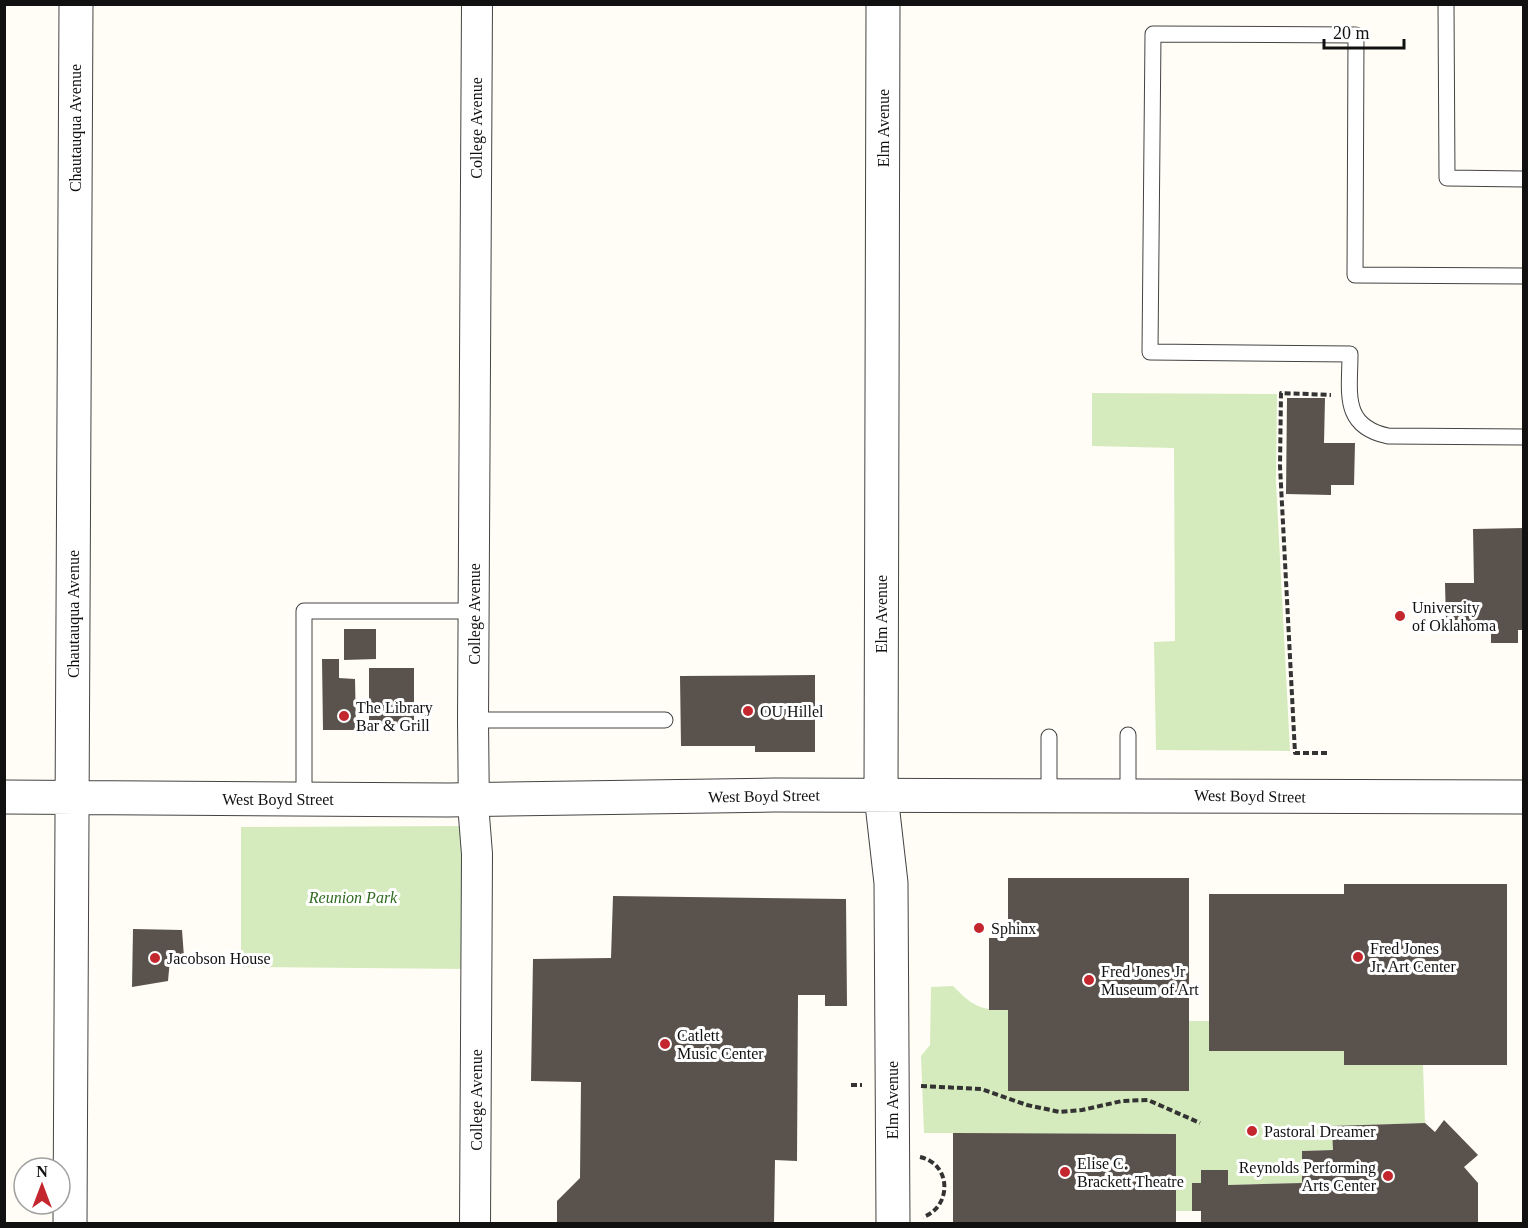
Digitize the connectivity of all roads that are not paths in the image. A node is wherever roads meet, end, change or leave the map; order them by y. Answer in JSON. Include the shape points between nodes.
{"nodes":[{"id":1,"x":76,"y":4,"type":"edge"},
{"id":2,"x":477,"y":4,"type":"edge"},
{"id":3,"x":883,"y":4,"type":"edge"},
{"id":4,"x":1446,"y":4,"type":"edge"},
{"id":5,"x":1524,"y":178,"type":"edge"},
{"id":6,"x":1524,"y":276,"type":"edge"},
{"id":7,"x":1524,"y":437,"type":"edge"},
{"id":8,"x":474,"y":611,"type":"junction"},
{"id":9,"x":473,"y":720,"type":"junction"},
{"id":10,"x":665,"y":720,"type":"dead end"},
{"id":11,"x":1128,"y":735,"type":"dead end"},
{"id":12,"x":1049,"y":737,"type":"dead end"},
{"id":13,"x":1128,"y":794,"type":"junction"},
{"id":14,"x":881,"y":795,"type":"junction"},
{"id":15,"x":1049,"y":795,"type":"junction"},
{"id":16,"x":4,"y":797,"type":"edge"},
{"id":17,"x":72,"y":797,"type":"junction"},
{"id":18,"x":1524,"y":797,"type":"edge"},
{"id":19,"x":304,"y":799,"type":"junction"},
{"id":20,"x":474,"y":800,"type":"junction"},
{"id":21,"x":70,"y":1224,"type":"edge"},
{"id":22,"x":475,"y":1224,"type":"edge"},
{"id":23,"x":892,"y":1224,"type":"edge"}],
"edges":[{"from":1,"to":17,"type":"street","name":"Chautauqua Avenue"},
{"from":2,"to":8,"type":"street","name":"College Avenue"},
{"from":3,"to":14,"type":"street","name":"Elm Avenue"},
{"from":4,"to":5,"type":"lane","via":[[1447,178]]},
{"from":6,"to":7,"type":"lane","via":[[1355,275],[1356,35],[1153,34],[1150,352],[1350,354],[1350,405],[1355,417],[1373,433]]},
{"from":8,"to":9,"type":"street","name":"College Avenue"},
{"from":8,"to":19,"type":"lane","via":[[304,610]]},
{"from":9,"to":10,"type":"lane"},
{"from":9,"to":20,"type":"street","name":"College Avenue"},
{"from":11,"to":13,"type":"lane"},
{"from":12,"to":15,"type":"lane"},
{"from":13,"to":15,"type":"street","name":"West Boyd Street"},
{"from":13,"to":18,"type":"street","name":"West Boyd Street"},
{"from":14,"to":15,"type":"street","name":"West Boyd Street"},
{"from":14,"to":20,"type":"street","name":"West Boyd Street"},
{"from":14,"to":23,"type":"street","name":"Elm Avenue","via":[[891,883]]},
{"from":16,"to":17,"type":"street","name":"West Boyd Street"},
{"from":17,"to":19,"type":"street","name":"West Boyd Street"},
{"from":17,"to":21,"type":"street","name":"Chautauqua Avenue"},
{"from":19,"to":20,"type":"street","name":"West Boyd Street"},
{"from":20,"to":22,"type":"street","name":"College Avenue"}]}
